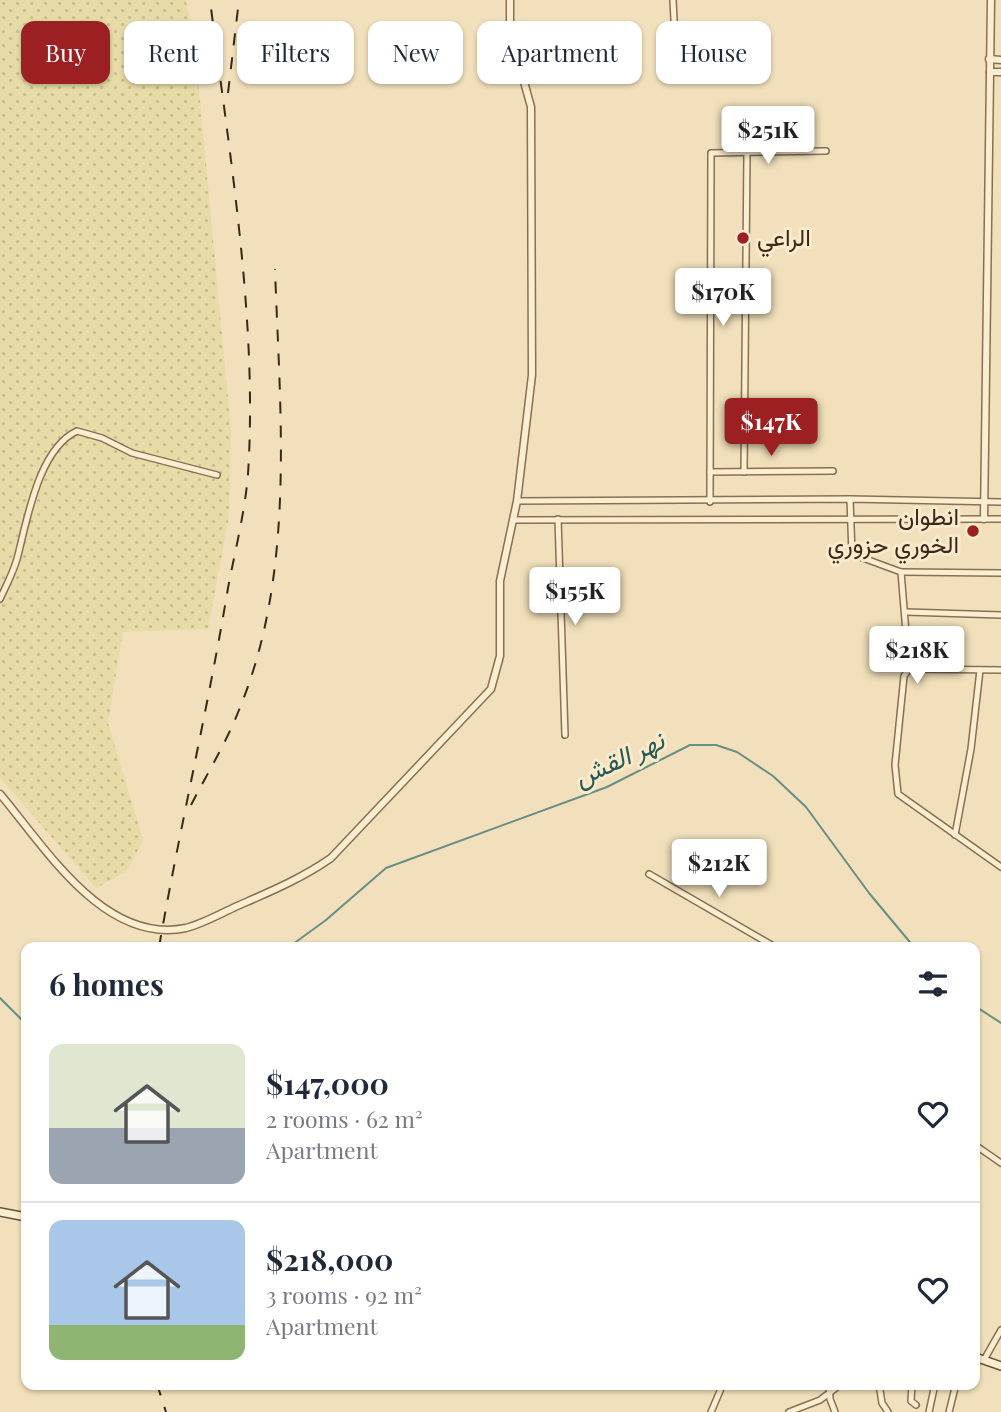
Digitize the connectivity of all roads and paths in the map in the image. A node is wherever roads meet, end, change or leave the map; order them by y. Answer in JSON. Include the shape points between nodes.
{"nodes":[{"id":1,"x":510,"y":0,"type":"edge"},
{"id":2,"x":673,"y":0,"type":"edge"},
{"id":3,"x":991,"y":0,"type":"edge"},
{"id":4,"x":674,"y":21,"type":"edge"},
{"id":5,"x":989,"y":59,"type":"junction"},
{"id":6,"x":1001,"y":60,"type":"edge"},
{"id":7,"x":990,"y":72,"type":"junction"},
{"id":8,"x":1001,"y":72,"type":"edge"},
{"id":9,"x":826,"y":152,"type":"dead end"},
{"id":10,"x":747,"y":153,"type":"junction"},
{"id":11,"x":833,"y":471,"type":"dead end"},
{"id":12,"x":710,"y":472,"type":"junction"},
{"id":13,"x":744,"y":472,"type":"junction"},
{"id":14,"x":217,"y":475,"type":"dead end"},
{"id":15,"x":850,"y":499,"type":"junction"},
{"id":16,"x":517,"y":501,"type":"junction"},
{"id":17,"x":710,"y":502,"type":"junction"},
{"id":18,"x":983,"y":502,"type":"junction"},
{"id":19,"x":1001,"y":502,"type":"edge"},
{"id":20,"x":558,"y":519,"type":"junction"},
{"id":21,"x":984,"y":519,"type":"junction"},
{"id":22,"x":1001,"y":519,"type":"edge"},
{"id":23,"x":514,"y":520,"type":"junction"},
{"id":24,"x":851,"y":521,"type":"junction"},
{"id":25,"x":901,"y":572,"type":"junction"},
{"id":26,"x":1001,"y":573,"type":"edge"},
{"id":27,"x":0,"y":599,"type":"edge"},
{"id":28,"x":906,"y":612,"type":"junction"},
{"id":29,"x":1001,"y":615,"type":"edge"},
{"id":30,"x":909,"y":669,"type":"junction"},
{"id":31,"x":980,"y":670,"type":"junction"},
{"id":32,"x":1001,"y":670,"type":"edge"},
{"id":33,"x":565,"y":735,"type":"dead end"},
{"id":34,"x":0,"y":794,"type":"edge"},
{"id":35,"x":956,"y":835,"type":"junction"},
{"id":36,"x":1001,"y":867,"type":"edge"},
{"id":37,"x":649,"y":874,"type":"dead end"},
{"id":38,"x":766,"y":942,"type":"edge"},
{"id":39,"x":980,"y":1148,"type":"edge"},
{"id":40,"x":1001,"y":1163,"type":"edge"},
{"id":41,"x":0,"y":1212,"type":"edge"},
{"id":42,"x":21,"y":1216,"type":"edge"},
{"id":43,"x":1001,"y":1330,"type":"edge"},
{"id":44,"x":1001,"y":1346,"type":"edge"},
{"id":45,"x":993,"y":1347,"type":"junction"},
{"id":46,"x":980,"y":1359,"type":"edge"},
{"id":47,"x":984,"y":1360,"type":"junction"},
{"id":48,"x":1001,"y":1367,"type":"edge"},
{"id":49,"x":720,"y":1390,"type":"edge"},
{"id":50,"x":833,"y":1390,"type":"edge"},
{"id":51,"x":880,"y":1390,"type":"edge"},
{"id":52,"x":912,"y":1390,"type":"edge"},
{"id":53,"x":934,"y":1390,"type":"edge"},
{"id":54,"x":954,"y":1390,"type":"edge"},
{"id":55,"x":829,"y":1393,"type":"junction"},
{"id":56,"x":916,"y":1405,"type":"dead end"},
{"id":57,"x":711,"y":1412,"type":"edge"},
{"id":58,"x":789,"y":1412,"type":"edge"},
{"id":59,"x":835,"y":1412,"type":"edge"},
{"id":60,"x":888,"y":1412,"type":"edge"},
{"id":61,"x":929,"y":1412,"type":"edge"},
{"id":62,"x":949,"y":1412,"type":"edge"}],
"edges":[{"from":1,"to":16,"type":"street","via":[[510,31],[531,107],[532,375]]},
{"from":2,"to":4,"type":"street"},
{"from":3,"to":5,"type":"street"},
{"from":5,"to":6,"type":"street"},
{"from":5,"to":7,"type":"street"},
{"from":7,"to":8,"type":"street"},
{"from":7,"to":18,"type":"street"},
{"from":9,"to":10,"type":"street"},
{"from":10,"to":12,"type":"street","via":[[711,153]]},
{"from":10,"to":13,"type":"street"},
{"from":11,"to":13,"type":"street"},
{"from":12,"to":13,"type":"street"},
{"from":12,"to":17,"type":"street"},
{"from":14,"to":27,"type":"street","via":[[132,453],[78,430],[69,435],[46,467],[29,507],[16,562]]},
{"from":15,"to":17,"type":"street"},
{"from":15,"to":18,"type":"street"},
{"from":15,"to":24,"type":"street"},
{"from":16,"to":17,"type":"street"},
{"from":16,"to":23,"type":"street"},
{"from":18,"to":19,"type":"street"},
{"from":18,"to":21,"type":"street"},
{"from":20,"to":23,"type":"street"},
{"from":20,"to":24,"type":"street"},
{"from":20,"to":33,"type":"street"},
{"from":21,"to":22,"type":"street"},
{"from":21,"to":24,"type":"street"},
{"from":23,"to":34,"type":"street","via":[[500,581],[500,656],[491,688],[331,858],[303,878],[186,928],[136,925],[88,899]]},
{"from":24,"to":25,"type":"street","via":[[852,554]]},
{"from":25,"to":26,"type":"street"},
{"from":25,"to":28,"type":"street"},
{"from":28,"to":29,"type":"street"},
{"from":28,"to":30,"type":"street"},
{"from":30,"to":31,"type":"street"},
{"from":30,"to":35,"type":"street","via":[[904,676],[895,765],[898,794]]},
{"from":31,"to":32,"type":"street"},
{"from":31,"to":35,"type":"street"},
{"from":35,"to":36,"type":"street"},
{"from":37,"to":38,"type":"street"},
{"from":39,"to":40,"type":"street"},
{"from":41,"to":42,"type":"main road"},
{"from":43,"to":45,"type":"street"},
{"from":44,"to":45,"type":"street"},
{"from":45,"to":47,"type":"street"},
{"from":46,"to":47,"type":"main road"},
{"from":47,"to":48,"type":"main road"},
{"from":49,"to":57,"type":"street"},
{"from":50,"to":55,"type":"street"},
{"from":51,"to":60,"type":"street"},
{"from":52,"to":56,"type":"street","via":[[911,1401]]},
{"from":53,"to":61,"type":"street"},
{"from":54,"to":62,"type":"street"},
{"from":55,"to":58,"type":"street"},
{"from":55,"to":59,"type":"street"}]}
